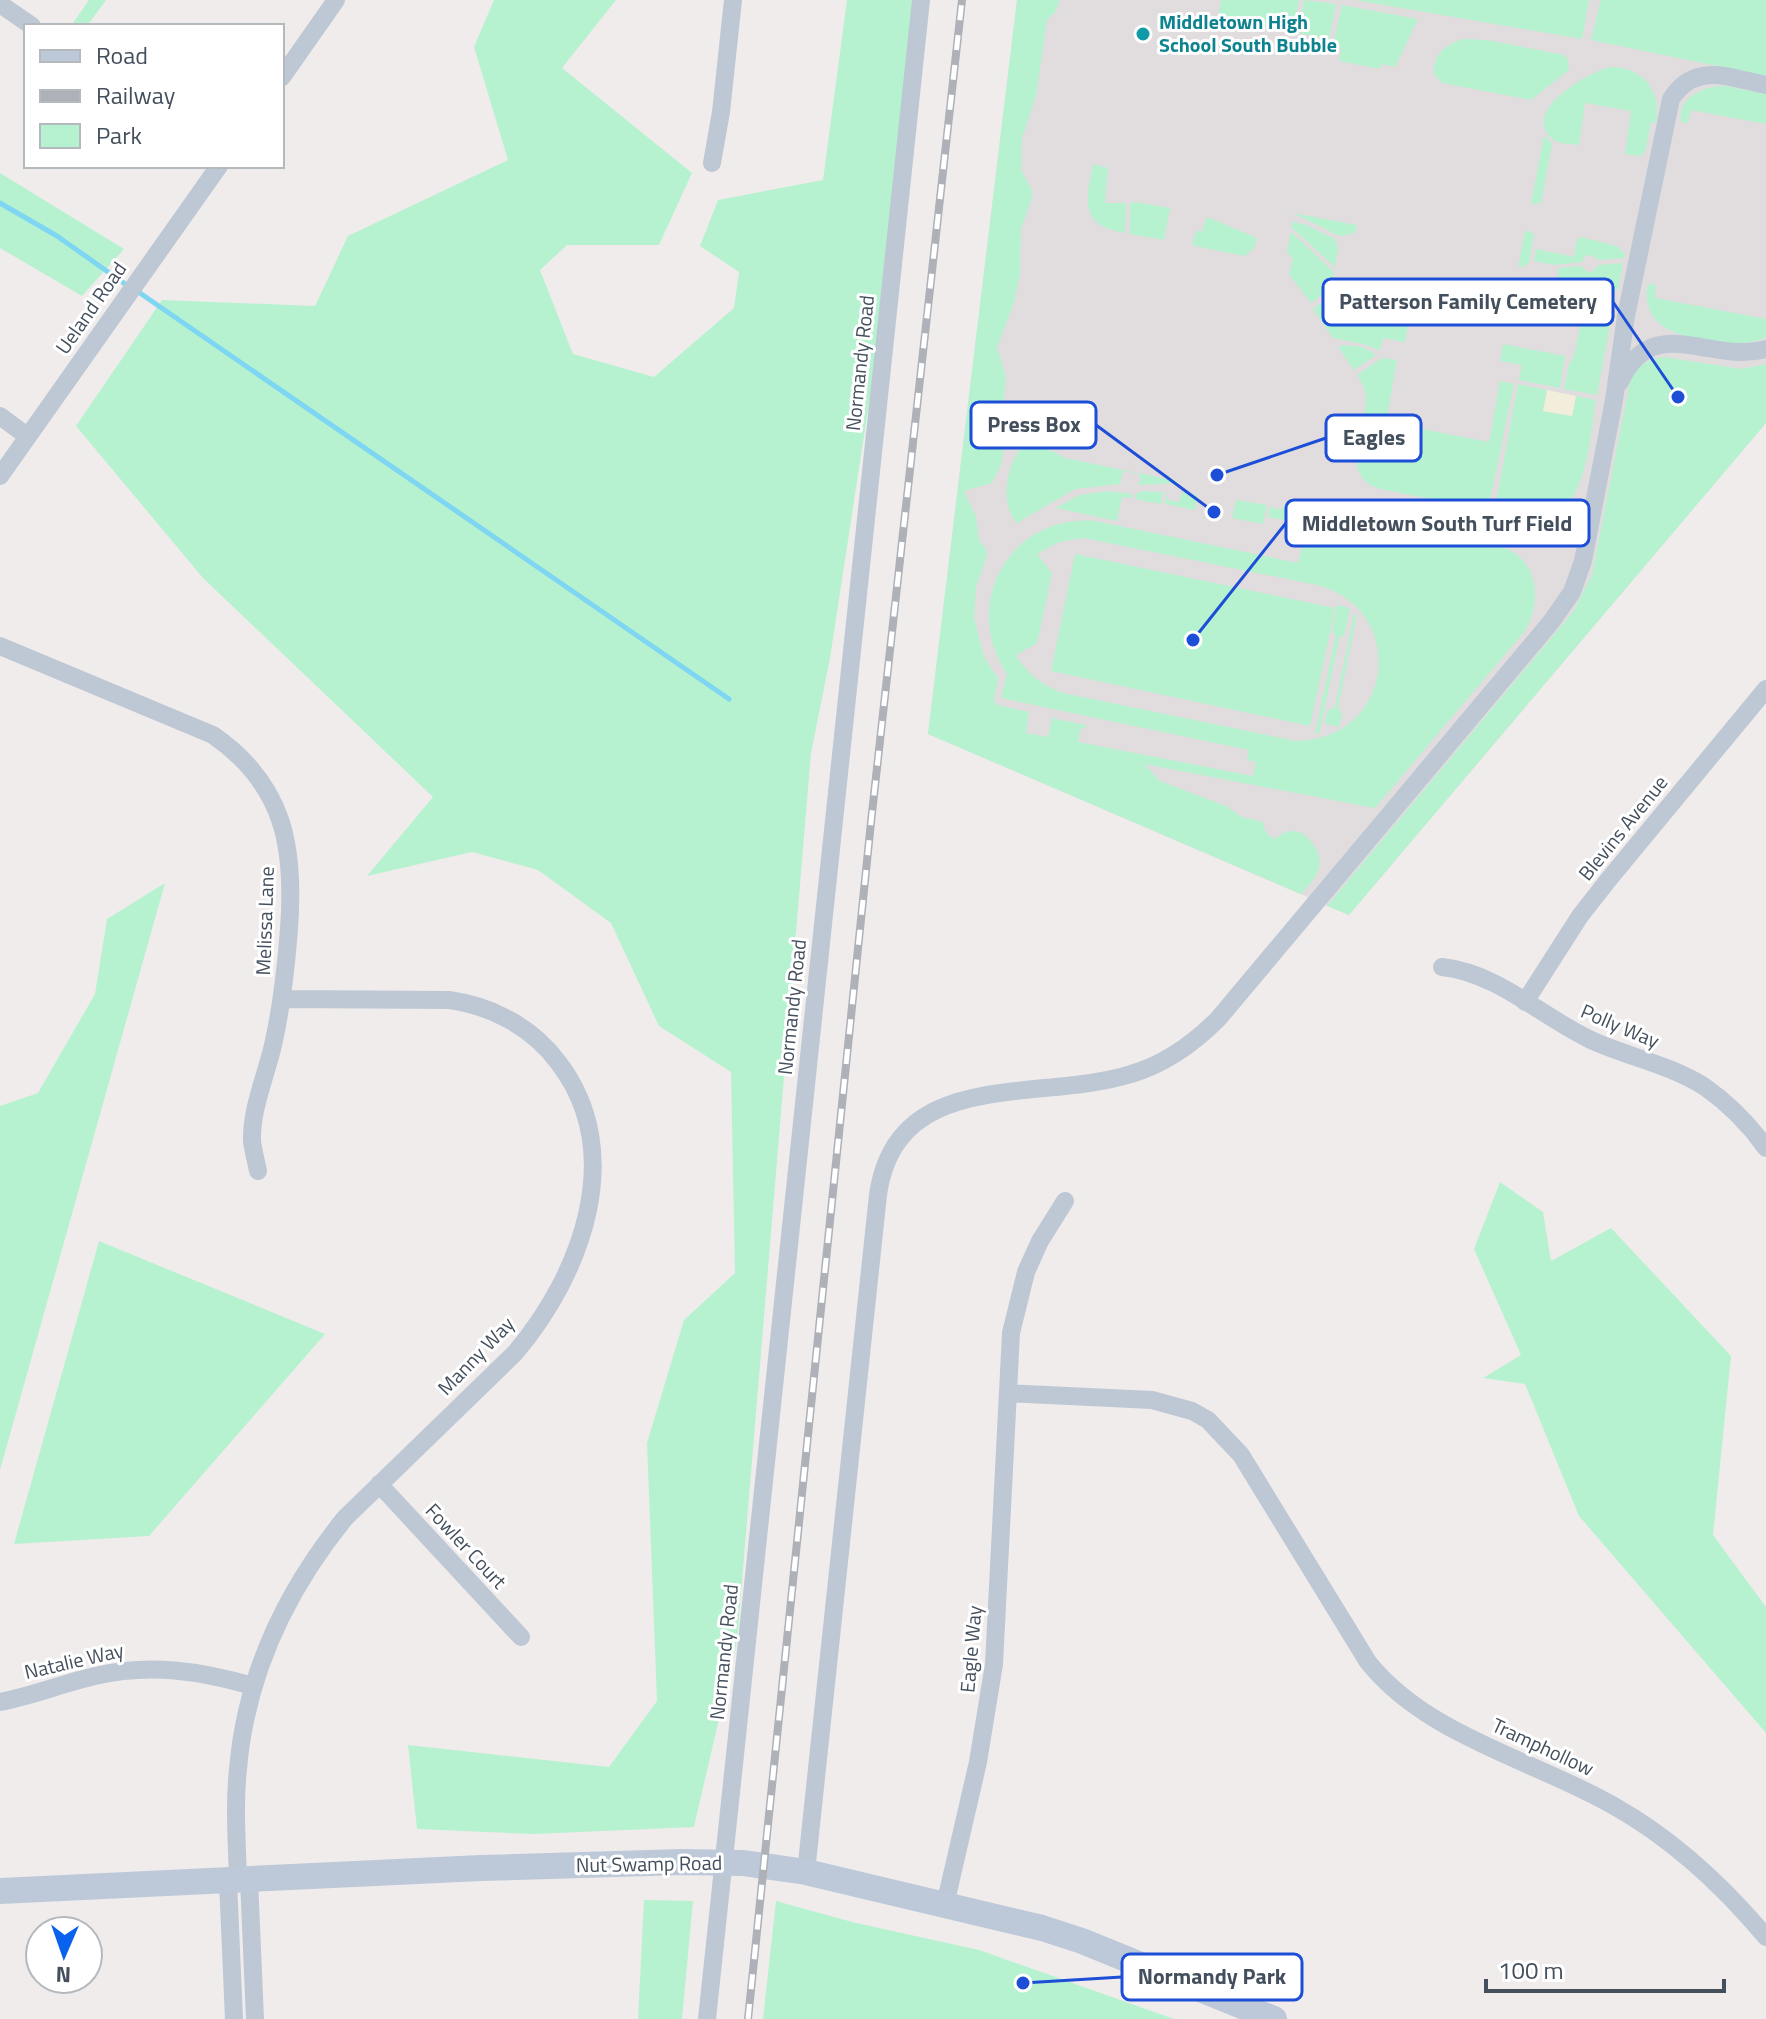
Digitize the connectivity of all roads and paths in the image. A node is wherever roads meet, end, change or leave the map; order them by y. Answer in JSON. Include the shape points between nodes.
{"nodes":[{"id":1,"x":336,"y":0,"type":"edge"},
{"id":2,"x":733,"y":0,"type":"edge"},
{"id":3,"x":921,"y":0,"type":"edge"},
{"id":4,"x":0,"y":4,"type":"edge"},
{"id":5,"x":29,"y":24,"type":"edge"},
{"id":6,"x":284,"y":74,"type":"edge"},
{"id":7,"x":1766,"y":85,"type":"edge"},
{"id":8,"x":712,"y":163,"type":"dead end"},
{"id":9,"x":218,"y":168,"type":"edge"},
{"id":10,"x":1766,"y":349,"type":"edge"},
{"id":11,"x":1614,"y":400,"type":"junction"},
{"id":12,"x":0,"y":416,"type":"edge"},
{"id":13,"x":27,"y":436,"type":"junction"},
{"id":14,"x":0,"y":476,"type":"edge"},
{"id":15,"x":0,"y":646,"type":"edge"},
{"id":16,"x":1766,"y":689,"type":"edge"},
{"id":17,"x":1442,"y":967,"type":"dead end"},
{"id":18,"x":283,"y":999,"type":"junction"},
{"id":19,"x":1525,"y":1002,"type":"junction"},
{"id":20,"x":1766,"y":1148,"type":"edge"},
{"id":21,"x":258,"y":1171,"type":"dead end"},
{"id":22,"x":1065,"y":1201,"type":"dead end"},
{"id":23,"x":1008,"y":1393,"type":"junction"},
{"id":24,"x":379,"y":1484,"type":"junction"},
{"id":25,"x":521,"y":1637,"type":"dead end"},
{"id":26,"x":253,"y":1686,"type":"junction"},
{"id":27,"x":0,"y":1702,"type":"edge"},
{"id":28,"x":724,"y":1862,"type":"junction"},
{"id":29,"x":806,"y":1872,"type":"junction"},
{"id":30,"x":238,"y":1880,"type":"junction"},
{"id":31,"x":0,"y":1891,"type":"edge"},
{"id":32,"x":945,"y":1905,"type":"junction"},
{"id":33,"x":1766,"y":1937,"type":"edge"},
{"id":34,"x":234,"y":2019,"type":"edge"},
{"id":35,"x":255,"y":2019,"type":"edge"},
{"id":36,"x":707,"y":2019,"type":"edge"},
{"id":37,"x":1274,"y":2019,"type":"edge"}],
"edges":[{"from":1,"to":6,"type":"street"},
{"from":2,"to":8,"type":"street"},
{"from":3,"to":28,"type":"street","name":"Normandy Road"},
{"from":4,"to":5,"type":"street"},
{"from":7,"to":11,"type":"street","via":[[1697,76],[1671,99]]},
{"from":9,"to":13,"type":"street","name":"Ueland Road"},
{"from":10,"to":11,"type":"street","via":[[1739,353],[1686,344],[1650,347],[1632,361]]},
{"from":11,"to":29,"type":"street","via":[[1583,561],[1566,602],[1218,1019],[1173,1056],[1128,1075],[947,1104],[911,1125],[891,1150],[878,1195]]},
{"from":12,"to":13,"type":"street"},
{"from":13,"to":14,"type":"street","name":"Ueland Road"},
{"from":15,"to":18,"type":"street","name":"Melissa Lane","via":[[198,727],[226,744],[259,777],[289,845]]},
{"from":16,"to":19,"type":"street","name":"Blevins Avenue","via":[[1590,904]]},
{"from":17,"to":19,"type":"street","name":"Polly Way","via":[[1476,975]]},
{"from":18,"to":21,"type":"street","name":"Melissa Lane","via":[[254,1117]]},
{"from":18,"to":24,"type":"street","name":"Manny Way","via":[[449,1000],[489,1010],[552,1053],[576,1088],[589,1124],[590,1199],[575,1254],[552,1302],[515,1353]]},
{"from":19,"to":20,"type":"street","name":"Polly Way","via":[[1590,1039],[1704,1087],[1741,1117]]},
{"from":22,"to":23,"type":"street","name":"Eagle Way","via":[[1040,1241],[1020,1289]]},
{"from":23,"to":32,"type":"street","name":"Eagle Way","via":[[994,1664]]},
{"from":23,"to":33,"type":"street","name":"Tramphollow","via":[[1152,1400],[1208,1420],[1241,1455],[1368,1662],[1403,1698],[1434,1720],[1580,1788],[1642,1824],[1705,1874]]},
{"from":24,"to":25,"type":"street","name":"Fowler Court"},
{"from":24,"to":26,"type":"street","name":"Manny Way","via":[[345,1518],[304,1575],[283,1610]]},
{"from":26,"to":27,"type":"street","name":"Natalie Way","via":[[189,1671],[141,1668]]},
{"from":26,"to":30,"type":"street","name":"Manny Way","via":[[238,1769]]},
{"from":28,"to":29,"type":"main road","name":"Nut Swamp Road"},
{"from":28,"to":30,"type":"main road","name":"Nut Swamp Road"},
{"from":28,"to":36,"type":"street","name":"Normandy Road"},
{"from":29,"to":32,"type":"main road","name":"Nut Swamp Road"},
{"from":30,"to":31,"type":"main road","name":"Nut Swamp Road"},
{"from":30,"to":34,"type":"street"},
{"from":30,"to":35,"type":"street"},
{"from":32,"to":37,"type":"main road","name":"Nut Swamp Road","via":[[1082,1941]]}]}
